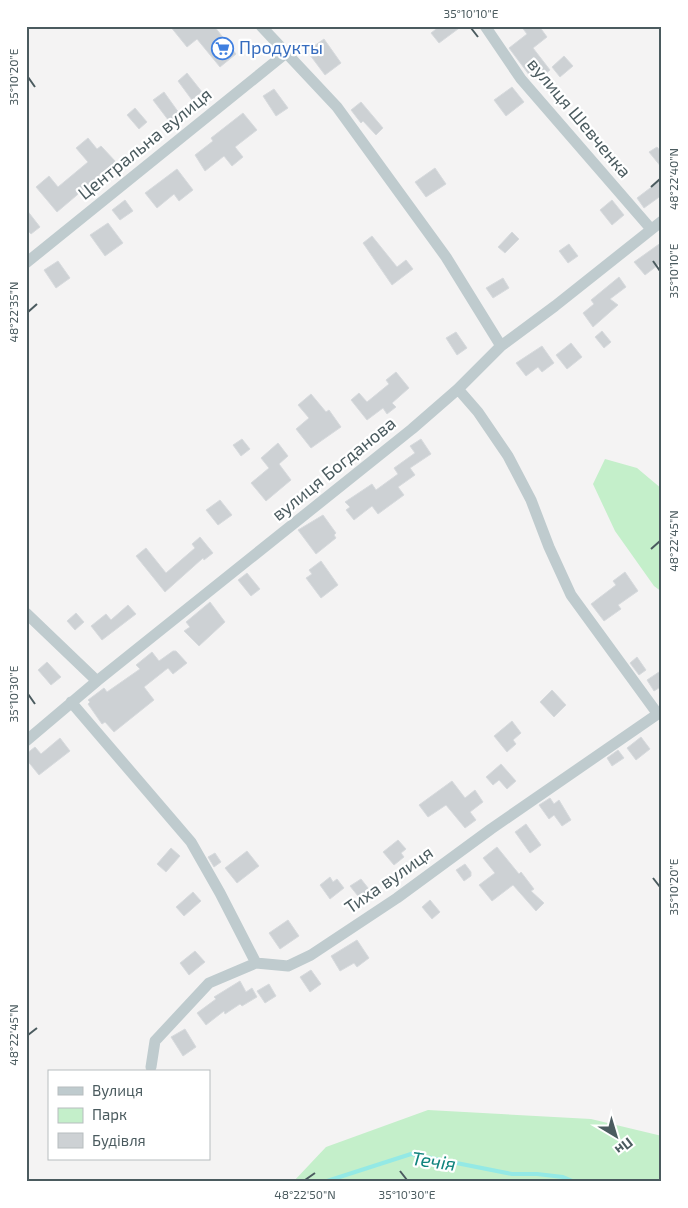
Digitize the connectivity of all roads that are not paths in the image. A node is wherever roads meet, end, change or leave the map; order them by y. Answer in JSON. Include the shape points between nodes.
{"nodes":[{"id":1,"x":261,"y":26,"type":"edge"},
{"id":2,"x":485,"y":26,"type":"edge"},
{"id":3,"x":286,"y":53,"type":"junction"},
{"id":4,"x":662,"y":221,"type":"edge"},
{"id":5,"x":651,"y":229,"type":"junction"},
{"id":6,"x":26,"y":263,"type":"edge"},
{"id":7,"x":501,"y":346,"type":"junction"},
{"id":8,"x":458,"y":389,"type":"junction"},
{"id":9,"x":26,"y":613,"type":"edge"},
{"id":10,"x":97,"y":681,"type":"junction"},
{"id":11,"x":71,"y":702,"type":"junction"},
{"id":12,"x":660,"y":712,"type":"edge"},
{"id":13,"x":26,"y":741,"type":"edge"},
{"id":14,"x":256,"y":963,"type":"junction"},
{"id":15,"x":151,"y":1067,"type":"dead end"}],
"edges":[{"from":1,"to":3,"type":"street"},
{"from":2,"to":5,"type":"street","name":"вулиця Шевченка","via":[[521,79]]},
{"from":3,"to":6,"type":"street","name":"Центральна вулиця"},
{"from":3,"to":7,"type":"street","via":[[336,106],[364,143],[446,257]]},
{"from":4,"to":5,"type":"street","name":"вулиця Богданова"},
{"from":5,"to":7,"type":"street","name":"вулиця Богданова"},
{"from":7,"to":8,"type":"street","name":"вулиця Богданова"},
{"from":8,"to":10,"type":"street","name":"вулиця Богданова"},
{"from":8,"to":12,"type":"street","via":[[508,456],[572,595]]},
{"from":9,"to":10,"type":"street"},
{"from":10,"to":11,"type":"street","name":"вулиця Богданова"},
{"from":11,"to":13,"type":"street","name":"вулиця Богданова"},
{"from":11,"to":14,"type":"street","via":[[191,842]]},
{"from":12,"to":14,"type":"street","name":"Тиха вулиця","via":[[311,955],[288,966]]},
{"from":14,"to":15,"type":"street","name":"Тиха вулиця","via":[[209,984],[155,1042]]}]}
